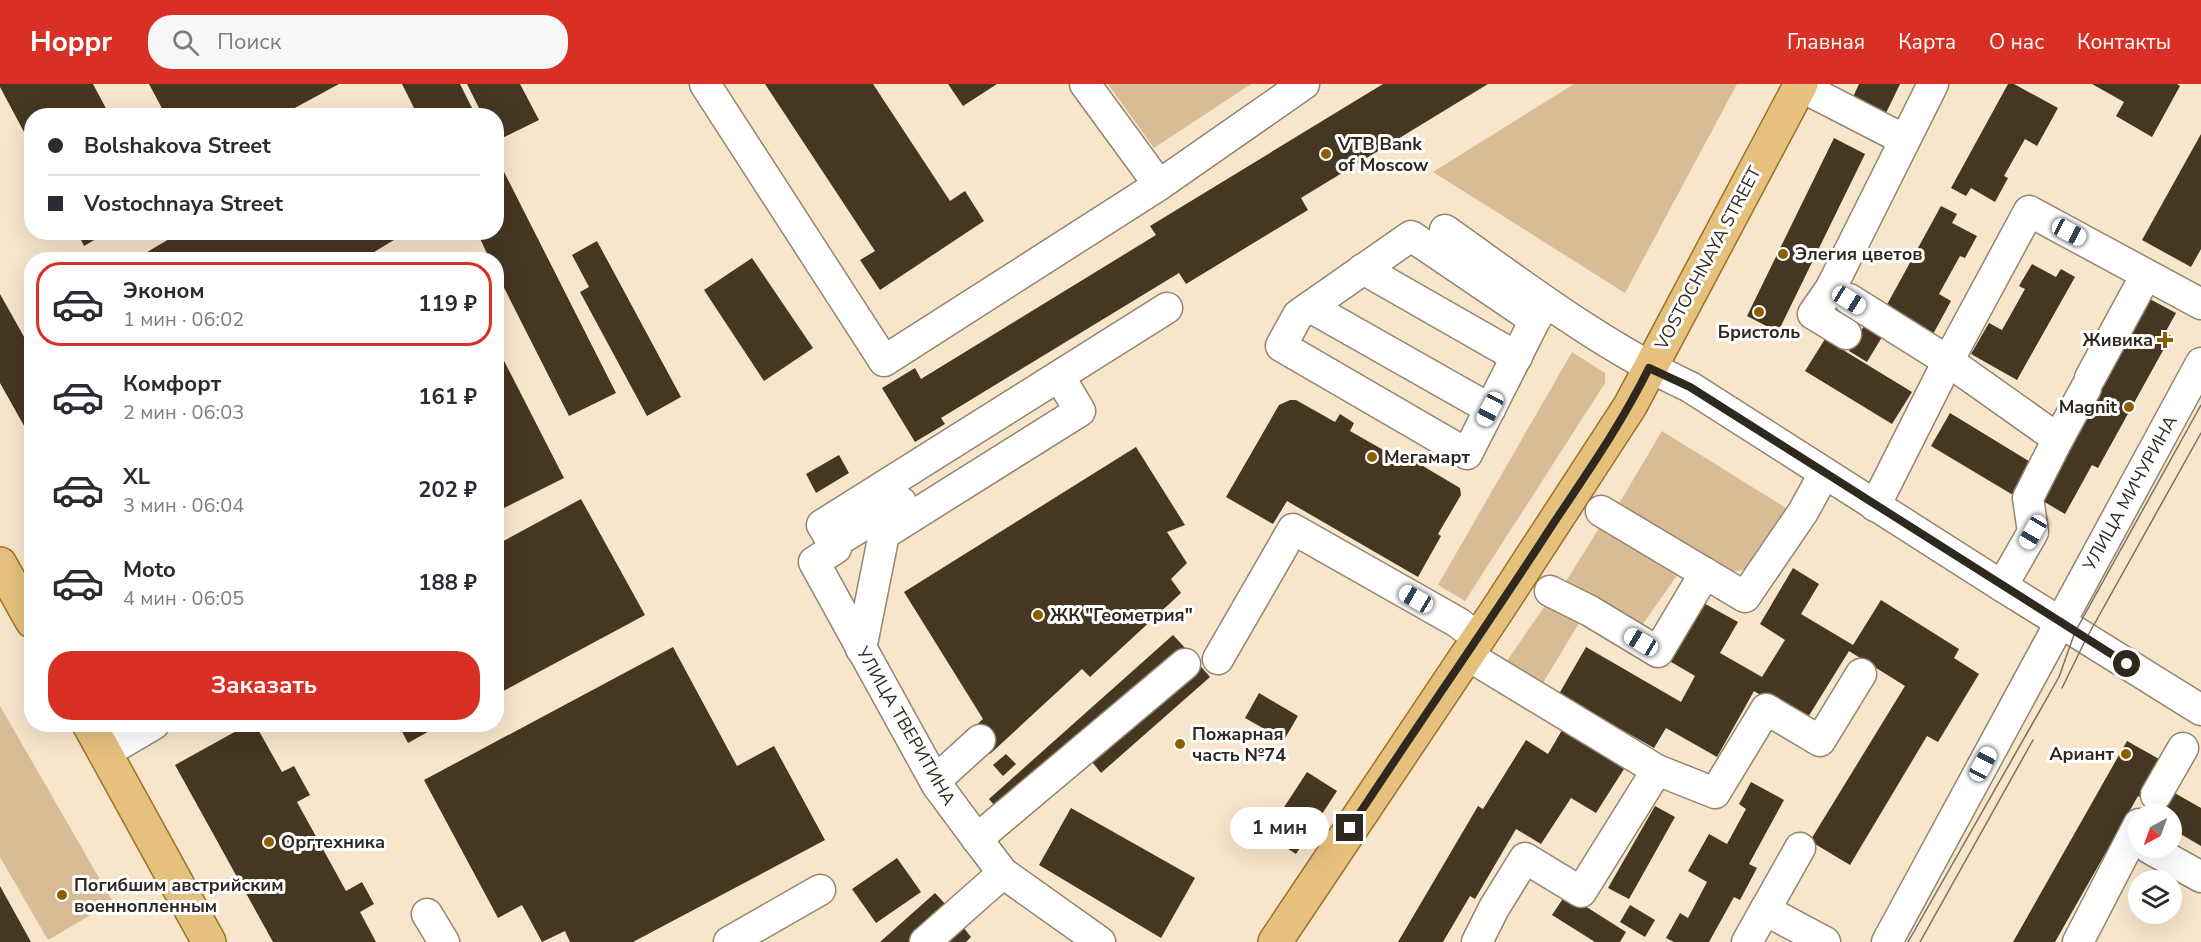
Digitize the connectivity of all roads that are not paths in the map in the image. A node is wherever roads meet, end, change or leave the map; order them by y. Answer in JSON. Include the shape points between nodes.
{"nodes":[{"id":1,"x":705,"y":84,"type":"edge"},
{"id":2,"x":1085,"y":84,"type":"edge"},
{"id":3,"x":1304,"y":84,"type":"edge"},
{"id":4,"x":1933,"y":84,"type":"edge"},
{"id":5,"x":1801,"y":85,"type":"edge"},
{"id":6,"x":1905,"y":140,"type":"junction"},
{"id":7,"x":1159,"y":185,"type":"junction"},
{"id":8,"x":1445,"y":230,"type":"dead end"},
{"id":9,"x":1363,"y":269,"type":"junction"},
{"id":10,"x":2146,"y":275,"type":"junction"},
{"id":11,"x":1849,"y":300,"type":"dead end"},
{"id":12,"x":2201,"y":304,"type":"edge"},
{"id":13,"x":1310,"y":307,"type":"junction"},
{"id":14,"x":1167,"y":308,"type":"dead end"},
{"id":15,"x":1541,"y":311,"type":"junction"},
{"id":16,"x":1846,"y":334,"type":"dead end"},
{"id":17,"x":1517,"y":357,"type":"junction"},
{"id":18,"x":1948,"y":361,"type":"junction"},
{"id":19,"x":2201,"y":363,"type":"edge"},
{"id":20,"x":1649,"y":368,"type":"junction"},
{"id":21,"x":1059,"y":376,"type":"junction"},
{"id":22,"x":1490,"y":409,"type":"junction"},
{"id":23,"x":2058,"y":439,"type":"junction"},
{"id":24,"x":1824,"y":474,"type":"junction"},
{"id":25,"x":947,"y":495,"type":"junction"},
{"id":26,"x":1875,"y":506,"type":"junction"},
{"id":27,"x":1601,"y":512,"type":"dead end"},
{"id":28,"x":824,"y":553,"type":"junction"},
{"id":29,"x":0,"y":564,"type":"edge"},
{"id":30,"x":1705,"y":573,"type":"junction"},
{"id":31,"x":2002,"y":586,"type":"junction"},
{"id":32,"x":1550,"y":591,"type":"dead end"},
{"id":33,"x":24,"y":607,"type":"edge"},
{"id":34,"x":2060,"y":622,"type":"junction"},
{"id":35,"x":1473,"y":646,"type":"junction"},
{"id":36,"x":861,"y":649,"type":"junction"},
{"id":37,"x":1218,"y":659,"type":"dead end"},
{"id":38,"x":1185,"y":664,"type":"dead end"},
{"id":39,"x":1861,"y":674,"type":"dead end"},
{"id":40,"x":2201,"y":710,"type":"edge"},
{"id":41,"x":93,"y":732,"type":"edge"},
{"id":42,"x":140,"y":732,"type":"edge"},
{"id":43,"x":980,"y":740,"type":"dead end"},
{"id":44,"x":2182,"y":748,"type":"dead end"},
{"id":45,"x":105,"y":753,"type":"junction"},
{"id":46,"x":1658,"y":770,"type":"junction"},
{"id":47,"x":935,"y":781,"type":"junction"},
{"id":48,"x":2154,"y":804,"type":"edge"},
{"id":49,"x":977,"y":839,"type":"junction"},
{"id":50,"x":1800,"y":848,"type":"dead end"},
{"id":51,"x":2128,"y":852,"type":"edge"},
{"id":52,"x":2181,"y":858,"type":"edge"},
{"id":53,"x":1004,"y":873,"type":"junction"},
{"id":54,"x":2201,"y":877,"type":"edge"},
{"id":55,"x":820,"y":891,"type":"dead end"},
{"id":56,"x":1765,"y":910,"type":"junction"},
{"id":57,"x":427,"y":914,"type":"dead end"},
{"id":58,"x":209,"y":942,"type":"edge"},
{"id":59,"x":444,"y":942,"type":"edge"},
{"id":60,"x":729,"y":942,"type":"edge"},
{"id":61,"x":925,"y":942,"type":"edge"},
{"id":62,"x":1100,"y":942,"type":"edge"},
{"id":63,"x":1275,"y":942,"type":"edge"},
{"id":64,"x":1477,"y":942,"type":"edge"},
{"id":65,"x":1747,"y":942,"type":"edge"},
{"id":66,"x":1825,"y":942,"type":"edge"},
{"id":67,"x":1887,"y":942,"type":"edge"},
{"id":68,"x":2078,"y":942,"type":"edge"}],
"edges":[{"from":1,"to":7,"type":"street","via":[[884,361]]},
{"from":2,"to":7,"type":"street"},
{"from":3,"to":7,"type":"street"},
{"from":4,"to":6,"type":"street"},
{"from":5,"to":6,"type":"street"},
{"from":5,"to":20,"type":"main road","name":"VOSTOCHNAYA STREET"},
{"from":6,"to":16,"type":"street","via":[[1832,288],[1813,314]]},
{"from":8,"to":15,"type":"street"},
{"from":9,"to":13,"type":"street"},
{"from":9,"to":15,"type":"street","via":[[1411,236]]},
{"from":9,"to":17,"type":"street"},
{"from":10,"to":12,"type":"street"},
{"from":10,"to":18,"type":"street","via":[[2029,211]]},
{"from":10,"to":23,"type":"street"},
{"from":11,"to":18,"type":"street"},
{"from":13,"to":22,"type":"street"},
{"from":13,"to":22,"type":"street","via":[[1298,315],[1281,346],[1467,454]]},
{"from":14,"to":21,"type":"street"},
{"from":15,"to":17,"type":"street"},
{"from":15,"to":20,"type":"street"},
{"from":17,"to":22,"type":"street"},
{"from":18,"to":23,"type":"street"},
{"from":18,"to":26,"type":"street"},
{"from":19,"to":34,"type":"street","name":"УЛИЦА МИЧУРИНА"},
{"from":20,"to":24,"type":"street","via":[[1690,387]]},
{"from":20,"to":35,"type":"main road","name":"VOSTOCHNAYA STREET","via":[[1630,406]]},
{"from":21,"to":25,"type":"street","via":[[1080,411]]},
{"from":21,"to":28,"type":"street","name":"УЛИЦА ТВЕРИТИНА","via":[[822,525]]},
{"from":23,"to":31,"type":"street","via":[[2028,498],[2033,532]]},
{"from":24,"to":26,"type":"street"},
{"from":24,"to":30,"type":"street","via":[[1745,597]]},
{"from":25,"to":28,"type":"street","via":[[913,495]]},
{"from":25,"to":36,"type":"street","via":[[884,534]]},
{"from":26,"to":31,"type":"street"},
{"from":27,"to":30,"type":"street"},
{"from":28,"to":36,"type":"street","name":"УЛИЦА ТВЕРИТИНА"},
{"from":29,"to":33,"type":"main road"},
{"from":30,"to":32,"type":"street","via":[[1658,652]]},
{"from":31,"to":34,"type":"street"},
{"from":34,"to":40,"type":"street"},
{"from":34,"to":67,"type":"street","name":"УЛИЦА МИЧУРИНА"},
{"from":35,"to":37,"type":"street","via":[[1457,622],[1293,529]]},
{"from":35,"to":46,"type":"street"},
{"from":35,"to":63,"type":"main road","name":"VOSTOCHNAYA STREET"},
{"from":36,"to":47,"type":"street","name":"УЛИЦА ТВЕРИТИНА"},
{"from":38,"to":49,"type":"street"},
{"from":39,"to":46,"type":"street","via":[[1820,741],[1766,709],[1715,793]]},
{"from":41,"to":45,"type":"main road"},
{"from":42,"to":45,"type":"street"},
{"from":43,"to":47,"type":"street"},
{"from":44,"to":48,"type":"street"},
{"from":45,"to":58,"type":"main road"},
{"from":46,"to":64,"type":"street","via":[[1581,892],[1525,858]]},
{"from":47,"to":49,"type":"street","name":"УЛИЦА ТВЕРИТИНА"},
{"from":49,"to":53,"type":"street","name":"УЛИЦА ТВЕРИТИНА"},
{"from":50,"to":56,"type":"street"},
{"from":51,"to":68,"type":"street"},
{"from":52,"to":54,"type":"street"},
{"from":53,"to":61,"type":"street"},
{"from":53,"to":62,"type":"street","name":"УЛИЦА ТВЕРИТИНА"},
{"from":55,"to":60,"type":"street"},
{"from":56,"to":65,"type":"street"},
{"from":56,"to":66,"type":"street"},
{"from":57,"to":59,"type":"street"}]}
